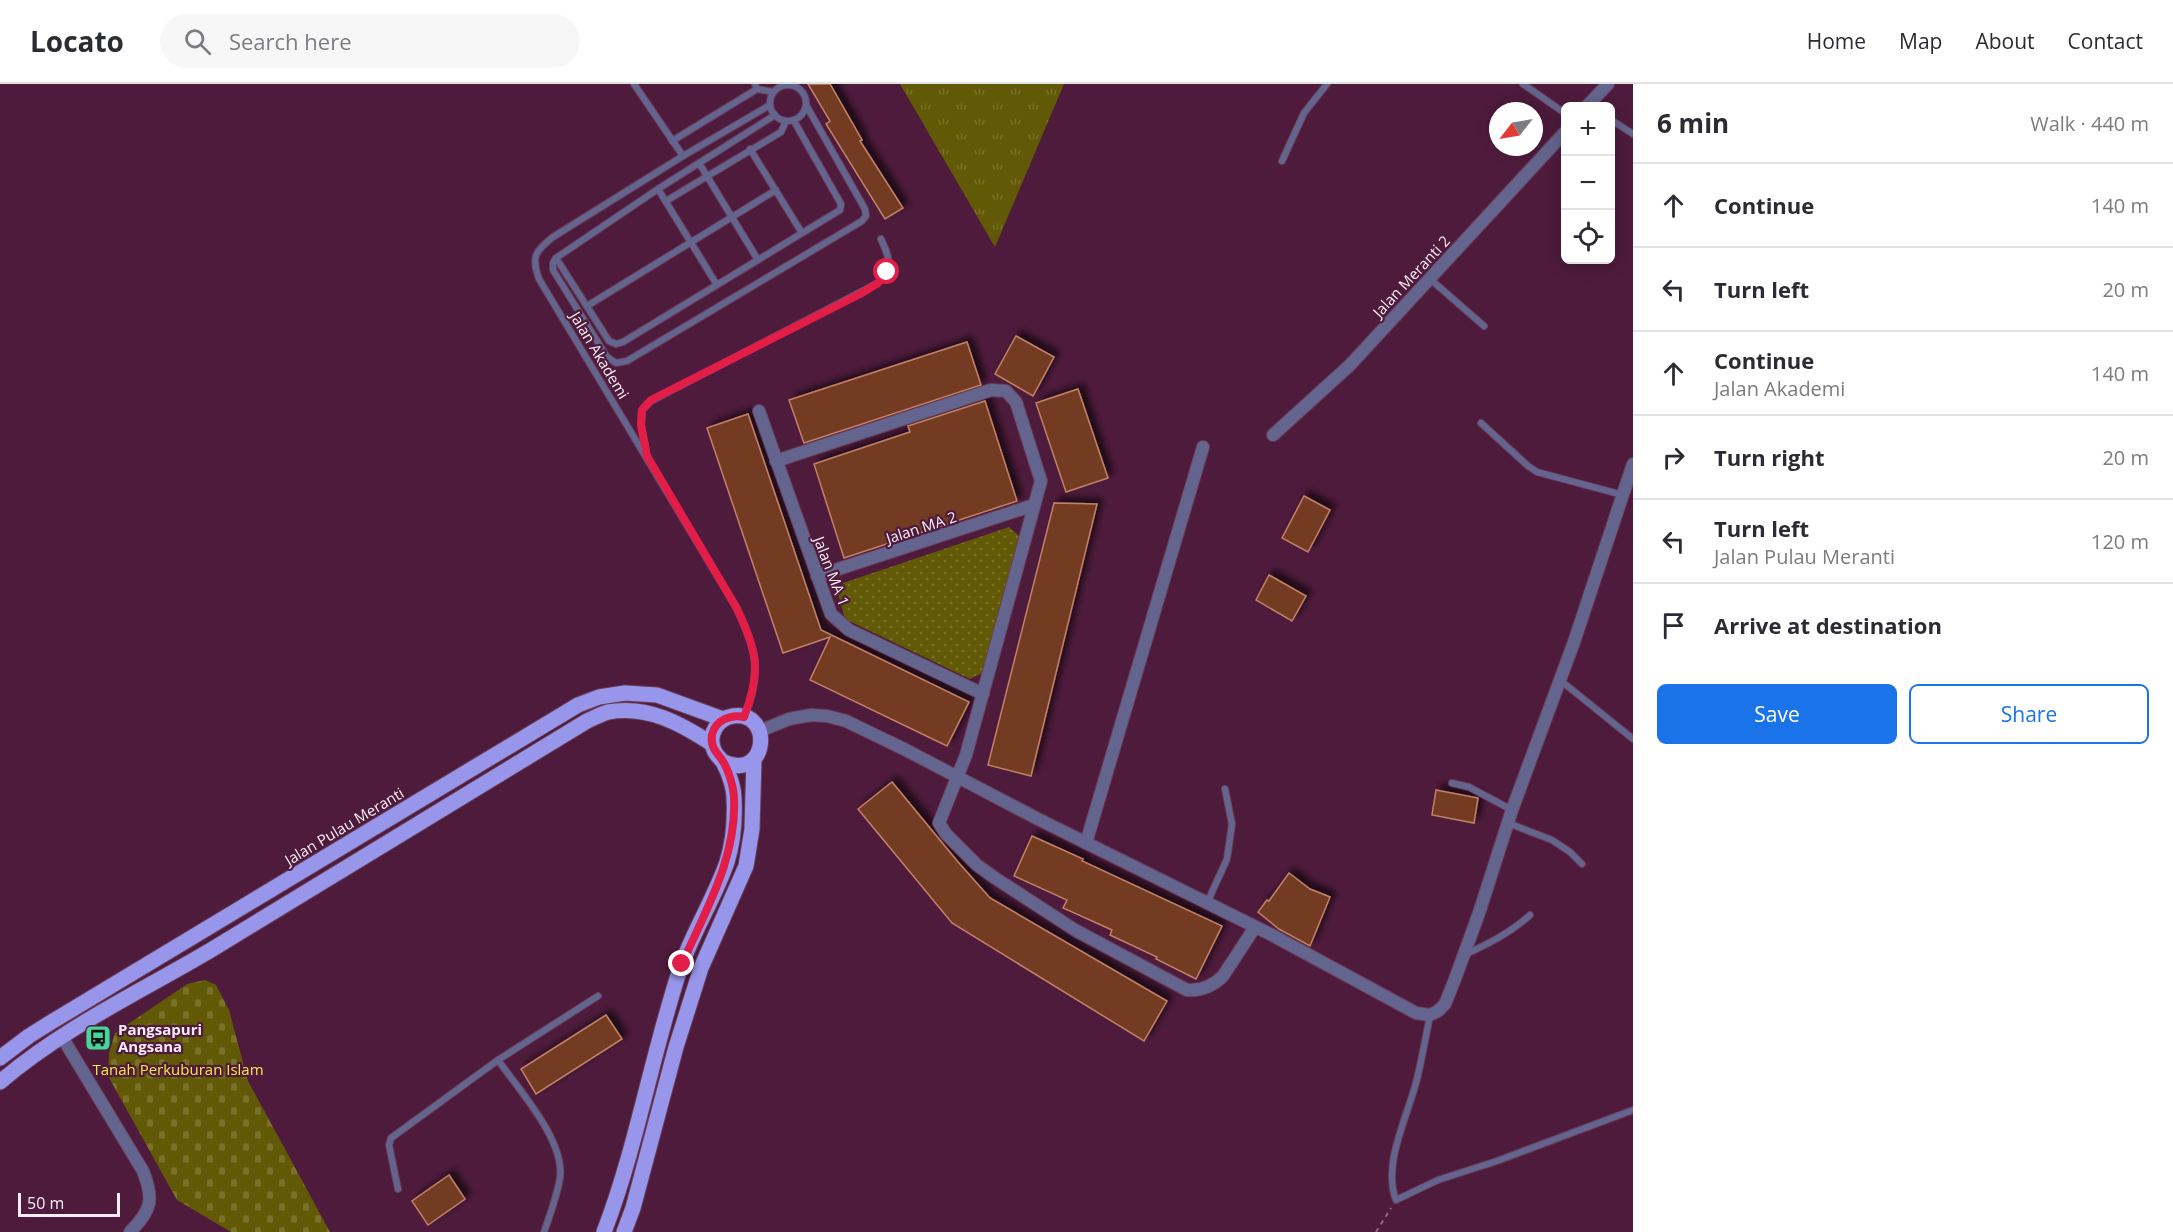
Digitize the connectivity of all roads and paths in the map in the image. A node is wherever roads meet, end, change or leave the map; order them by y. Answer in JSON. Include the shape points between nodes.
{"nodes":[{"id":1,"x":634,"y":84,"type":"edge"},
{"id":2,"x":1327,"y":84,"type":"edge"},
{"id":3,"x":1523,"y":84,"type":"edge"},
{"id":4,"x":1608,"y":84,"type":"edge"},
{"id":5,"x":756,"y":86,"type":"edge"},
{"id":6,"x":773,"y":92,"type":"junction"},
{"id":7,"x":1592,"y":102,"type":"edge"},
{"id":8,"x":770,"y":105,"type":"junction"},
{"id":9,"x":806,"y":105,"type":"junction"},
{"id":10,"x":1561,"y":111,"type":"edge"},
{"id":11,"x":775,"y":116,"type":"junction"},
{"id":12,"x":794,"y":121,"type":"junction"},
{"id":13,"x":786,"y":122,"type":"junction"},
{"id":14,"x":1615,"y":122,"type":"edge"},
{"id":15,"x":1633,"y":134,"type":"edge"},
{"id":16,"x":1561,"y":136,"type":"edge"},
{"id":17,"x":672,"y":141,"type":"junction"},
{"id":18,"x":750,"y":149,"type":"junction"},
{"id":19,"x":683,"y":156,"type":"junction"},
{"id":20,"x":1282,"y":161,"type":"dead end"},
{"id":21,"x":699,"y":163,"type":"junction"},
{"id":22,"x":707,"y":176,"type":"junction"},
{"id":23,"x":658,"y":189,"type":"junction"},
{"id":24,"x":776,"y":190,"type":"junction"},
{"id":25,"x":666,"y":201,"type":"junction"},
{"id":26,"x":732,"y":217,"type":"junction"},
{"id":27,"x":802,"y":233,"type":"junction"},
{"id":28,"x":881,"y":239,"type":"dead end"},
{"id":29,"x":691,"y":242,"type":"junction"},
{"id":30,"x":556,"y":258,"type":"junction"},
{"id":31,"x":758,"y":260,"type":"junction"},
{"id":32,"x":1429,"y":278,"type":"junction"},
{"id":33,"x":717,"y":285,"type":"junction"},
{"id":34,"x":586,"y":306,"type":"junction"},
{"id":35,"x":1484,"y":326,"type":"dead end"},
{"id":36,"x":759,"y":411,"type":"dead end"},
{"id":37,"x":1481,"y":423,"type":"dead end"},
{"id":38,"x":1273,"y":435,"type":"dead end"},
{"id":39,"x":1203,"y":447,"type":"dead end"},
{"id":40,"x":647,"y":456,"type":"junction"},
{"id":41,"x":776,"y":461,"type":"junction"},
{"id":42,"x":1633,"y":464,"type":"edge"},
{"id":43,"x":1623,"y":495,"type":"junction"},
{"id":44,"x":1034,"y":505,"type":"junction"},
{"id":45,"x":817,"y":576,"type":"junction"},
{"id":46,"x":1560,"y":680,"type":"junction"},
{"id":47,"x":983,"y":694,"type":"junction"},
{"id":48,"x":744,"y":717,"type":"junction"},
{"id":49,"x":723,"y":719,"type":"junction"},
{"id":50,"x":760,"y":730,"type":"junction"},
{"id":51,"x":1633,"y":739,"type":"edge"},
{"id":52,"x":712,"y":744,"type":"junction"},
{"id":53,"x":754,"y":759,"type":"junction"},
{"id":54,"x":724,"y":762,"type":"junction"},
{"id":55,"x":959,"y":777,"type":"junction"},
{"id":56,"x":1452,"y":783,"type":"dead end"},
{"id":57,"x":1226,"y":789,"type":"dead end"},
{"id":58,"x":1512,"y":810,"type":"junction"},
{"id":59,"x":1508,"y":823,"type":"junction"},
{"id":60,"x":1086,"y":843,"type":"junction"},
{"id":61,"x":1582,"y":864,"type":"dead end"},
{"id":62,"x":1207,"y":903,"type":"junction"},
{"id":63,"x":1530,"y":915,"type":"dead end"},
{"id":64,"x":1255,"y":927,"type":"junction"},
{"id":65,"x":1464,"y":955,"type":"junction"},
{"id":66,"x":598,"y":996,"type":"dead end"},
{"id":67,"x":1430,"y":1015,"type":"junction"},
{"id":68,"x":62,"y":1037,"type":"junction"},
{"id":69,"x":0,"y":1058,"type":"edge"},
{"id":70,"x":498,"y":1060,"type":"junction"},
{"id":71,"x":0,"y":1082,"type":"edge"},
{"id":72,"x":1633,"y":1110,"type":"edge"},
{"id":73,"x":398,"y":1189,"type":"dead end"},
{"id":74,"x":1396,"y":1200,"type":"junction"},
{"id":75,"x":130,"y":1232,"type":"edge"},
{"id":76,"x":544,"y":1232,"type":"edge"},
{"id":77,"x":604,"y":1232,"type":"edge"},
{"id":78,"x":624,"y":1232,"type":"edge"},
{"id":79,"x":1376,"y":1232,"type":"edge"}],
"edges":[{"from":1,"to":17,"type":"lane"},
{"from":2,"to":20,"type":"lane","via":[[1304,113]]},
{"from":3,"to":10,"type":"lane"},
{"from":4,"to":7,"type":"street"},
{"from":5,"to":6,"type":"lane"},
{"from":5,"to":17,"type":"lane"},
{"from":6,"to":8,"type":"lane"},
{"from":6,"to":9,"type":"lane","via":[[789,85],[798,88]]},
{"from":8,"to":11,"type":"lane"},
{"from":8,"to":19,"type":"lane","name":"Jalan Akademi"},
{"from":9,"to":12,"type":"lane"},
{"from":9,"to":30,"type":"lane","via":[[865,209],[862,221],[627,361],[616,363],[607,357],[553,270]]},
{"from":11,"to":13,"type":"lane"},
{"from":11,"to":21,"type":"lane"},
{"from":12,"to":13,"type":"lane"},
{"from":12,"to":27,"type":"lane","via":[[841,204],[840,210]]},
{"from":13,"to":18,"type":"lane","via":[[781,132]]},
{"from":14,"to":15,"type":"lane"},
{"from":16,"to":32,"type":"street","name":"Jalan Meranti 2"},
{"from":17,"to":19,"type":"lane"},
{"from":18,"to":22,"type":"lane"},
{"from":18,"to":24,"type":"lane"},
{"from":19,"to":40,"type":"lane","name":"Jalan Akademi","via":[[553,237],[539,248],[534,264],[539,279]]},
{"from":21,"to":22,"type":"lane"},
{"from":21,"to":23,"type":"lane"},
{"from":22,"to":25,"type":"lane"},
{"from":22,"to":26,"type":"lane"},
{"from":23,"to":25,"type":"lane"},
{"from":23,"to":30,"type":"lane"},
{"from":24,"to":26,"type":"lane"},
{"from":24,"to":27,"type":"lane"},
{"from":25,"to":29,"type":"lane"},
{"from":26,"to":29,"type":"lane"},
{"from":26,"to":31,"type":"lane"},
{"from":27,"to":31,"type":"lane"},
{"from":28,"to":40,"type":"lane","via":[[890,258],[887,272],[878,283],[651,400],[642,410]]},
{"from":29,"to":33,"type":"lane"},
{"from":29,"to":34,"type":"lane"},
{"from":30,"to":34,"type":"lane"},
{"from":31,"to":33,"type":"lane"},
{"from":32,"to":35,"type":"lane"},
{"from":32,"to":38,"type":"street","name":"Jalan Meranti 2","via":[[1350,365]]},
{"from":33,"to":34,"type":"lane","via":[[616,344],[609,341]]},
{"from":36,"to":41,"type":"street","name":"Jalan MA 1"},
{"from":37,"to":43,"type":"lane","via":[[1537,472]]},
{"from":39,"to":60,"type":"street"},
{"from":40,"to":48,"type":"lane","name":"Jalan Akademi","via":[[748,631],[757,677]]},
{"from":41,"to":44,"type":"street","via":[[991,390],[1006,391],[1016,402],[1041,481]]},
{"from":41,"to":45,"type":"street","name":"Jalan MA 1"},
{"from":42,"to":43,"type":"street"},
{"from":43,"to":46,"type":"street"},
{"from":44,"to":45,"type":"street","name":"Jalan MA 2"},
{"from":44,"to":47,"type":"street"},
{"from":45,"to":47,"type":"street","name":"Jalan MA 1","via":[[831,614],[849,630]]},
{"from":46,"to":51,"type":"lane"},
{"from":46,"to":58,"type":"street"},
{"from":47,"to":55,"type":"street"},
{"from":48,"to":49,"type":"main road"},
{"from":48,"to":50,"type":"main road"},
{"from":49,"to":52,"type":"main road","via":[[714,730]]},
{"from":49,"to":69,"type":"main road","name":"Jalan Pulau Meranti","via":[[657,695],[625,693],[578,705],[53,1021]]},
{"from":50,"to":53,"type":"main road","via":[[761,746]]},
{"from":50,"to":55,"type":"street","via":[[789,719],[827,716],[846,721]]},
{"from":52,"to":54,"type":"main road"},
{"from":52,"to":68,"type":"main road","via":[[681,724],[638,710],[607,712]]},
{"from":53,"to":54,"type":"main road","via":[[742,765]]},
{"from":53,"to":78,"type":"main road","via":[[752,829],[746,866],[701,968]]},
{"from":54,"to":77,"type":"main road","via":[[735,796],[727,861],[682,964]]},
{"from":55,"to":60,"type":"street"},
{"from":55,"to":64,"type":"street","via":[[939,823],[977,865],[1075,930],[1187,990],[1197,991],[1216,983]]},
{"from":56,"to":58,"type":"lane","via":[[1469,787]]},
{"from":57,"to":62,"type":"lane","via":[[1232,824],[1227,859]]},
{"from":58,"to":59,"type":"street"},
{"from":59,"to":61,"type":"lane","via":[[1552,840]]},
{"from":59,"to":65,"type":"street"},
{"from":60,"to":62,"type":"street"},
{"from":62,"to":64,"type":"street"},
{"from":63,"to":65,"type":"lane","via":[[1491,943]]},
{"from":64,"to":67,"type":"street","via":[[1416,1013]]},
{"from":65,"to":67,"type":"street","via":[[1445,1004]]},
{"from":66,"to":70,"type":"lane"},
{"from":67,"to":74,"type":"lane","via":[[1392,1170]]},
{"from":68,"to":71,"type":"main road"},
{"from":68,"to":75,"type":"street","via":[[143,1171],[150,1190],[142,1220]]},
{"from":70,"to":73,"type":"lane","via":[[391,1138]]},
{"from":70,"to":76,"type":"lane","via":[[543,1124],[558,1153],[560,1176]]},
{"from":72,"to":74,"type":"lane","via":[[1438,1180]]},
{"from":74,"to":79,"type":"path"}]}
